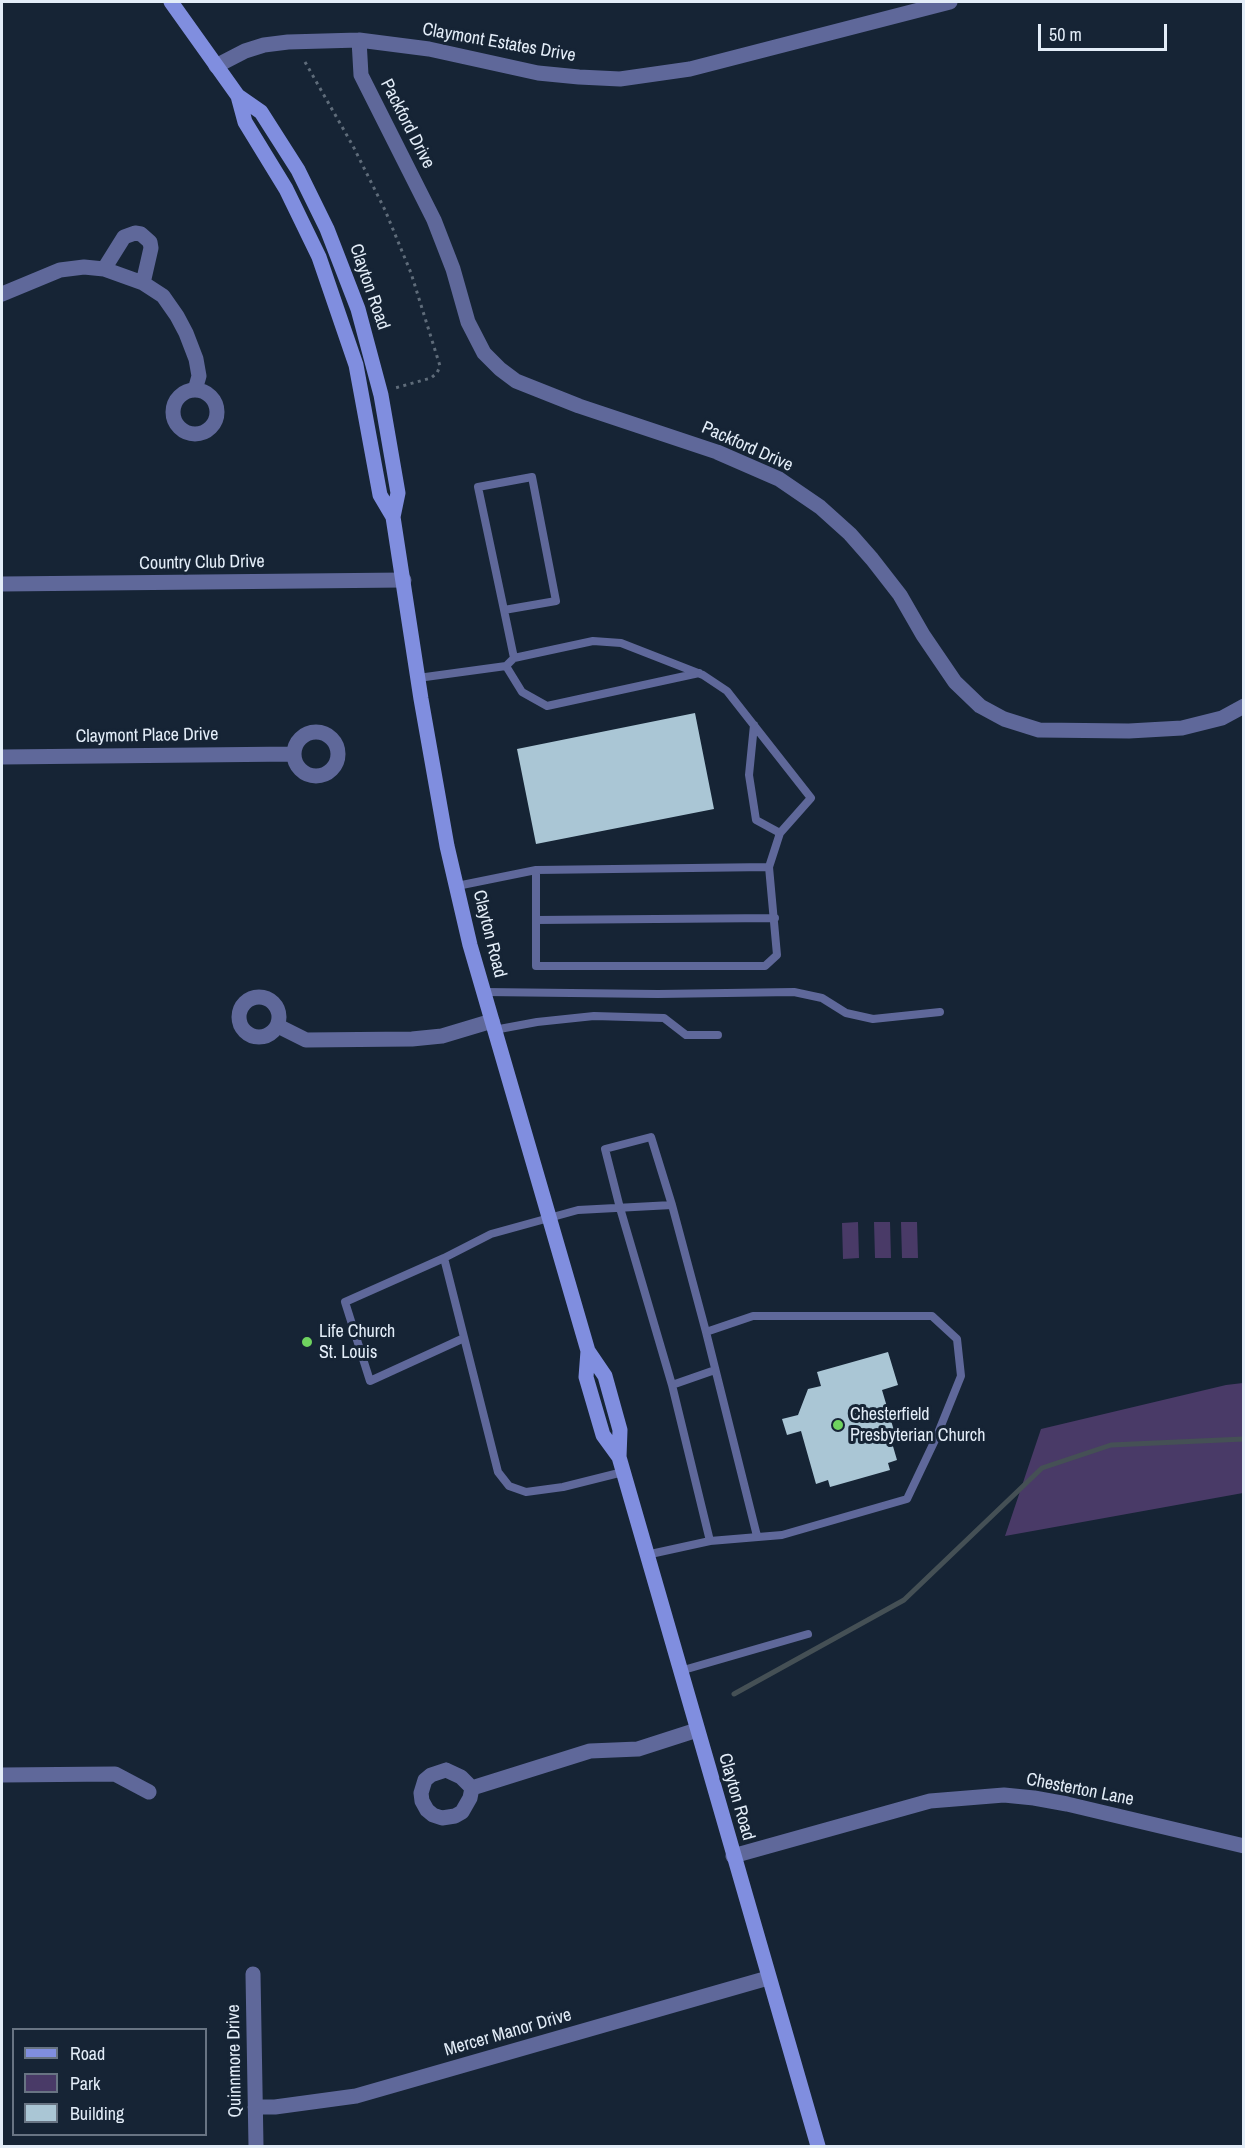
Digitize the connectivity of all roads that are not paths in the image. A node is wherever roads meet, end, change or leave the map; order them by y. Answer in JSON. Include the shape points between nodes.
{"nodes":[{"id":1,"x":171,"y":2,"type":"edge"},
{"id":2,"x":950,"y":2,"type":"edge"},
{"id":3,"x":359,"y":40,"type":"junction"},
{"id":4,"x":216,"y":66,"type":"junction"},
{"id":5,"x":104,"y":269,"type":"junction"},
{"id":6,"x":144,"y":283,"type":"junction"},
{"id":7,"x":2,"y":294,"type":"edge"},
{"id":8,"x":195,"y":390,"type":"dead end"},
{"id":9,"x":404,"y":580,"type":"junction"},
{"id":10,"x":2,"y":584,"type":"edge"},
{"id":11,"x":504,"y":610,"type":"junction"},
{"id":12,"x":514,"y":658,"type":"junction"},
{"id":13,"x":506,"y":666,"type":"junction"},
{"id":14,"x":699,"y":673,"type":"junction"},
{"id":15,"x":418,"y":678,"type":"junction"},
{"id":16,"x":1244,"y":706,"type":"edge"},
{"id":17,"x":754,"y":725,"type":"junction"},
{"id":18,"x":294,"y":754,"type":"dead end"},
{"id":19,"x":2,"y":757,"type":"edge"},
{"id":20,"x":780,"y":834,"type":"junction"},
{"id":21,"x":769,"y":867,"type":"junction"},
{"id":22,"x":536,"y":870,"type":"junction"},
{"id":23,"x":457,"y":886,"type":"junction"},
{"id":24,"x":775,"y":918,"type":"junction"},
{"id":25,"x":536,"y":920,"type":"junction"},
{"id":26,"x":483,"y":992,"type":"junction"},
{"id":27,"x":940,"y":1012,"type":"dead end"},
{"id":28,"x":493,"y":1025,"type":"junction"},
{"id":29,"x":278,"y":1026,"type":"dead end"},
{"id":30,"x":718,"y":1035,"type":"dead end"},
{"id":31,"x":672,"y":1205,"type":"junction"},
{"id":32,"x":620,"y":1208,"type":"junction"},
{"id":33,"x":549,"y":1219,"type":"junction"},
{"id":34,"x":444,"y":1258,"type":"junction"},
{"id":35,"x":706,"y":1332,"type":"junction"},
{"id":36,"x":464,"y":1338,"type":"junction"},
{"id":37,"x":715,"y":1370,"type":"junction"},
{"id":38,"x":672,"y":1385,"type":"junction"},
{"id":39,"x":621,"y":1465,"type":"junction"},
{"id":40,"x":757,"y":1536,"type":"junction"},
{"id":41,"x":710,"y":1541,"type":"junction"},
{"id":42,"x":646,"y":1555,"type":"junction"},
{"id":43,"x":808,"y":1634,"type":"dead end"},
{"id":44,"x":680,"y":1671,"type":"junction"},
{"id":45,"x":697,"y":1730,"type":"junction"},
{"id":46,"x":2,"y":1775,"type":"edge"},
{"id":47,"x":472,"y":1788,"type":"dead end"},
{"id":48,"x":149,"y":1792,"type":"dead end"},
{"id":49,"x":1244,"y":1846,"type":"edge"},
{"id":50,"x":733,"y":1856,"type":"junction"},
{"id":51,"x":253,"y":1974,"type":"dead end"},
{"id":52,"x":768,"y":1978,"type":"junction"},
{"id":53,"x":255,"y":2106,"type":"junction"},
{"id":54,"x":256,"y":2146,"type":"edge"},
{"id":55,"x":818,"y":2146,"type":"edge"}],
"edges":[{"from":1,"to":4,"type":"main road","name":"Clayton Road"},
{"from":2,"to":3,"type":"street","name":"Claymont Estates Drive","via":[[690,69],[620,79],[538,73],[429,49]]},
{"from":3,"to":4,"type":"street","name":"Claymont Estates Drive","via":[[264,45]]},
{"from":3,"to":16,"type":"street","name":"Packford Drive","via":[[361,75],[434,220],[468,322],[484,353],[500,369],[516,381],[579,406],[717,452],[779,479],[812,501],[872,559],[956,682],[980,706],[1004,719],[1039,730],[1182,728],[1222,718]]},
{"from":4,"to":9,"type":"main road","name":"Clayton Road","via":[[238,96],[245,122],[286,189],[327,277],[356,365],[380,495],[393,517]]},
{"from":5,"to":6,"type":"street"},
{"from":5,"to":6,"type":"street","via":[[124,237],[141,234],[152,248]]},
{"from":5,"to":7,"type":"street","via":[[60,270]]},
{"from":6,"to":8,"type":"street","via":[[163,296],[186,333],[199,376]]},
{"from":9,"to":10,"type":"street","name":"Country Club Drive"},
{"from":9,"to":15,"type":"main road","name":"Clayton Road"},
{"from":11,"to":11,"type":"lane","via":[[478,487],[532,477],[556,601]]},
{"from":11,"to":12,"type":"lane"},
{"from":12,"to":13,"type":"lane"},
{"from":12,"to":14,"type":"lane","via":[[593,641],[621,642]]},
{"from":13,"to":14,"type":"lane","via":[[522,692],[547,706]]},
{"from":13,"to":15,"type":"lane"},
{"from":14,"to":17,"type":"lane","via":[[727,691]]},
{"from":15,"to":23,"type":"main road","name":"Clayton Road"},
{"from":17,"to":20,"type":"lane","via":[[749,775],[756,820]]},
{"from":17,"to":20,"type":"lane","via":[[812,798]]},
{"from":18,"to":19,"type":"street","name":"Claymont Place Drive"},
{"from":20,"to":21,"type":"lane"},
{"from":21,"to":22,"type":"lane"},
{"from":21,"to":24,"type":"lane"},
{"from":22,"to":23,"type":"lane"},
{"from":22,"to":25,"type":"lane"},
{"from":23,"to":26,"type":"main road","name":"Clayton Road"},
{"from":24,"to":25,"type":"lane"},
{"from":24,"to":25,"type":"lane","via":[[777,955],[765,966],[641,968],[536,966]]},
{"from":26,"to":27,"type":"lane","via":[[794,992],[822,998],[846,1013],[873,1019]]},
{"from":26,"to":28,"type":"main road","name":"Clayton Road"},
{"from":28,"to":29,"type":"street","via":[[412,1039],[306,1040]]},
{"from":28,"to":30,"type":"lane","via":[[594,1016],[664,1018],[686,1035]]},
{"from":28,"to":33,"type":"main road","name":"Clayton Road"},
{"from":31,"to":32,"type":"lane"},
{"from":31,"to":32,"type":"lane","via":[[651,1137],[605,1149]]},
{"from":31,"to":35,"type":"lane"},
{"from":32,"to":33,"type":"lane","via":[[578,1210]]},
{"from":32,"to":38,"type":"lane"},
{"from":33,"to":34,"type":"lane","via":[[491,1234]]},
{"from":33,"to":39,"type":"main road","name":"Clayton Road","via":[[588,1351],[586,1377],[603,1435]]},
{"from":34,"to":36,"type":"lane"},
{"from":34,"to":36,"type":"lane","via":[[345,1302],[370,1380]]},
{"from":35,"to":37,"type":"lane"},
{"from":35,"to":40,"type":"lane","via":[[753,1316],[932,1316],[957,1339],[961,1376],[907,1499],[782,1535]]},
{"from":36,"to":39,"type":"lane","via":[[498,1472],[509,1486],[526,1492],[563,1487]]},
{"from":37,"to":38,"type":"lane"},
{"from":37,"to":40,"type":"lane"},
{"from":38,"to":41,"type":"lane"},
{"from":39,"to":42,"type":"main road","name":"Clayton Road"},
{"from":40,"to":41,"type":"lane"},
{"from":41,"to":42,"type":"lane"},
{"from":42,"to":44,"type":"main road","name":"Clayton Road"},
{"from":43,"to":44,"type":"lane"},
{"from":44,"to":45,"type":"main road","name":"Clayton Road"},
{"from":45,"to":47,"type":"street","via":[[638,1749],[590,1751]]},
{"from":45,"to":50,"type":"main road","name":"Clayton Road"},
{"from":46,"to":48,"type":"street","via":[[115,1774]]},
{"from":49,"to":50,"type":"street","name":"Chesterton Lane","via":[[1067,1804],[1004,1796],[930,1800]]},
{"from":50,"to":52,"type":"main road","name":"Clayton Road"},
{"from":51,"to":53,"type":"street","name":"Quinnmore Drive"},
{"from":52,"to":53,"type":"street","name":"Mercer Manor Drive","via":[[357,2096]]},
{"from":52,"to":55,"type":"main road","name":"Clayton Road"},
{"from":53,"to":54,"type":"street","name":"Quinnmore Drive"}]}
